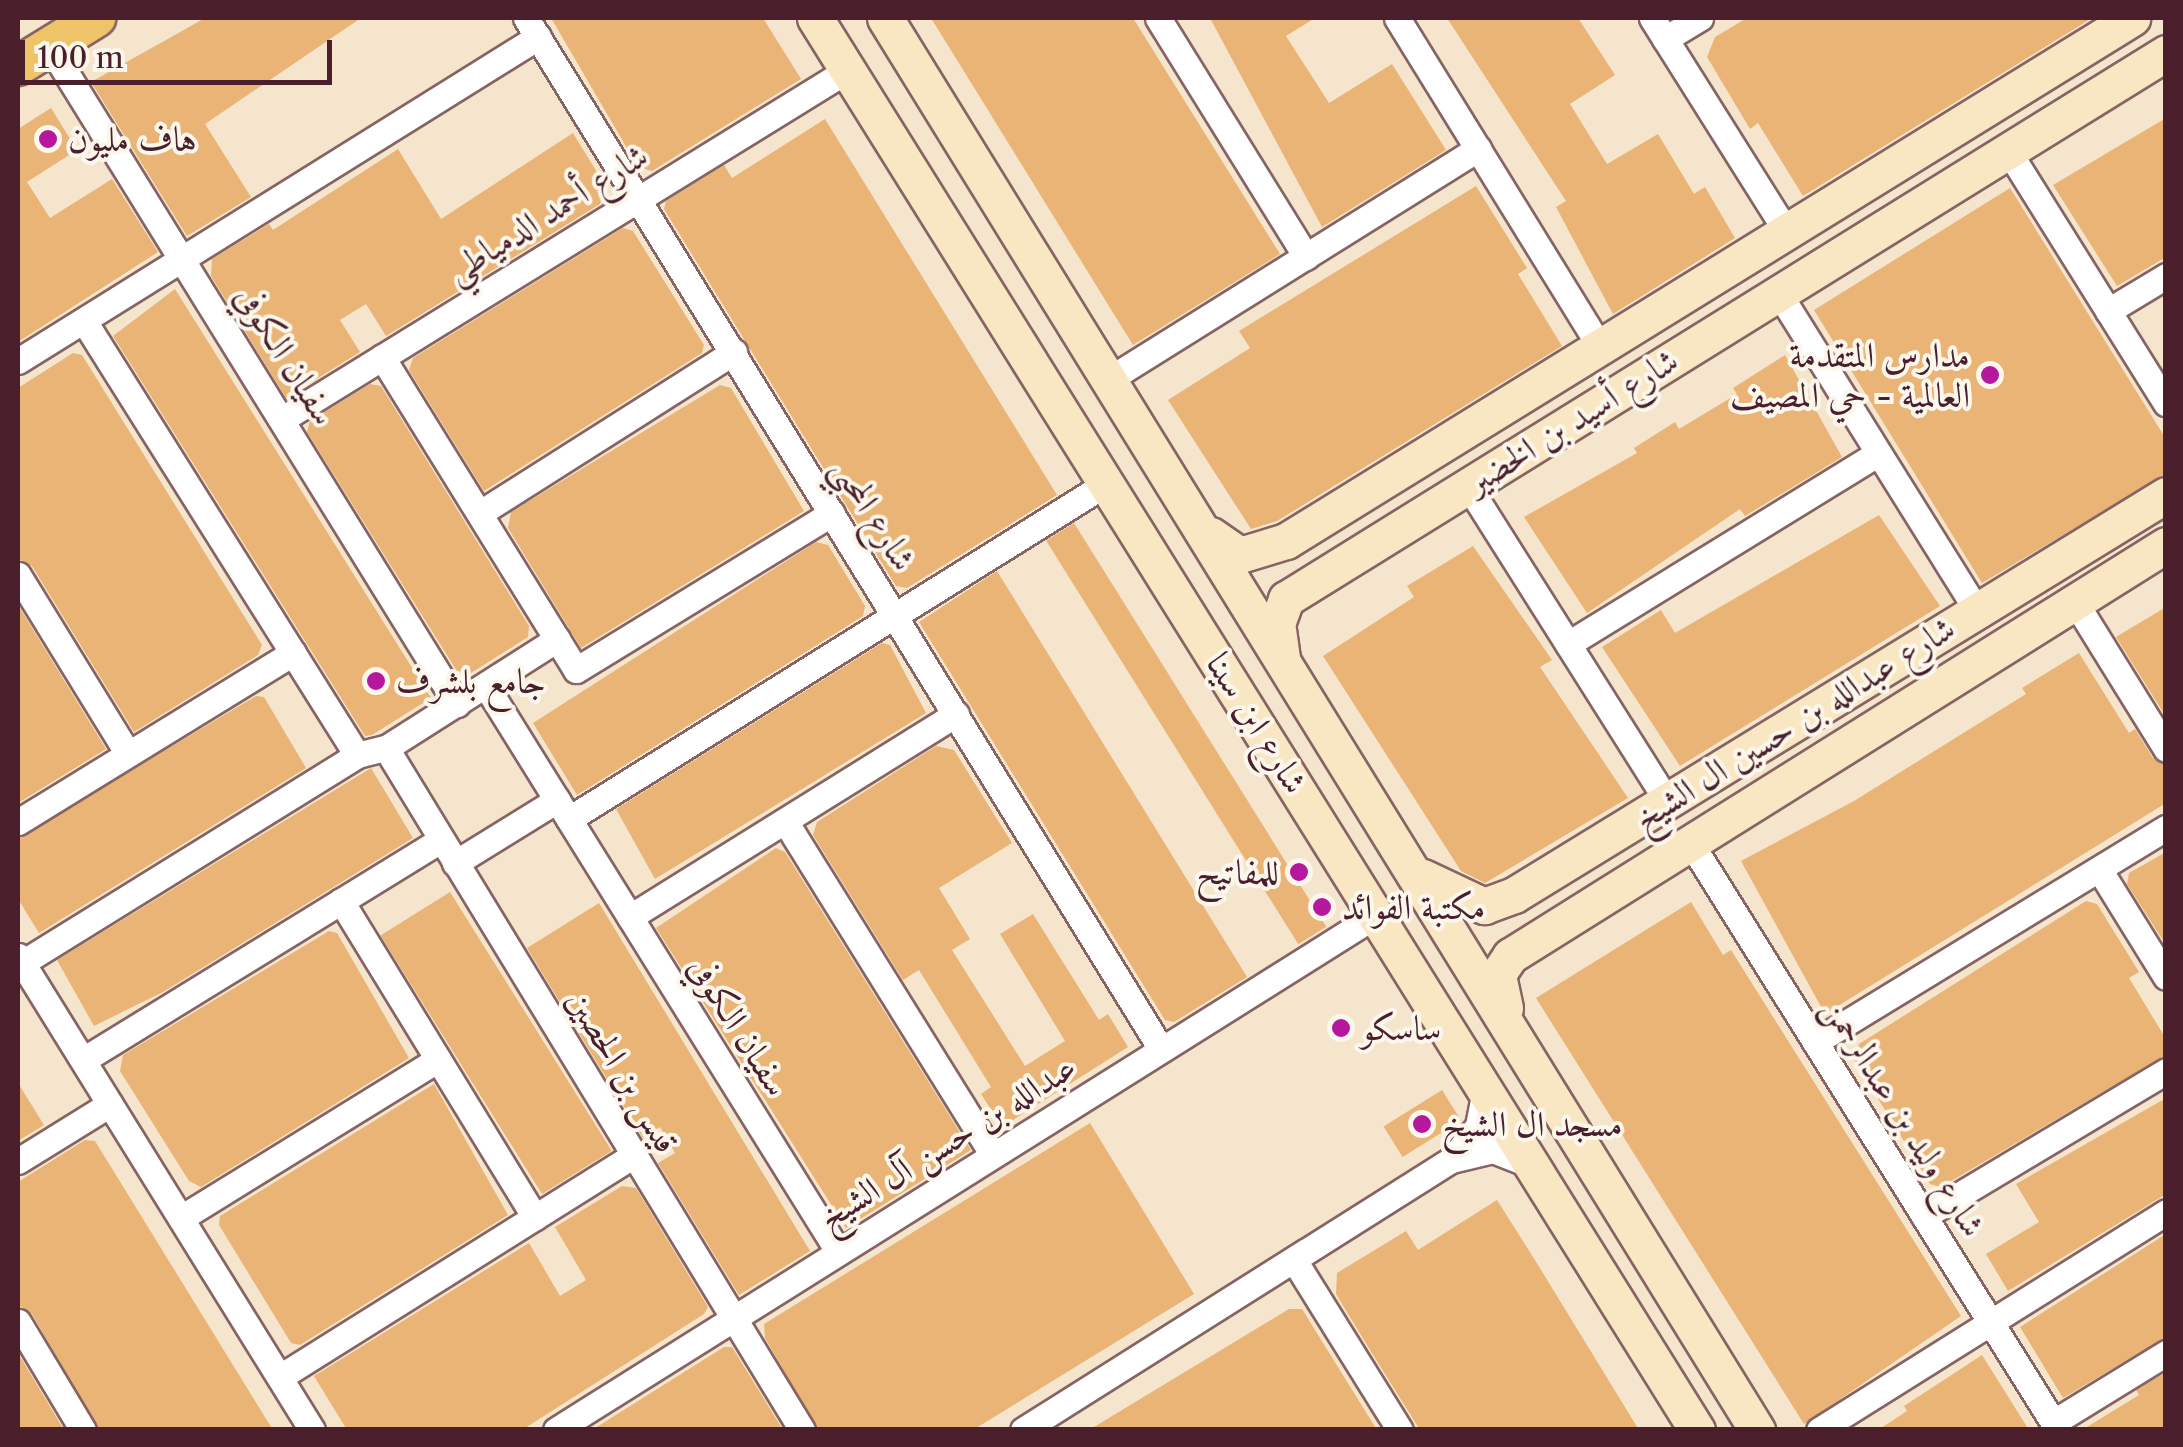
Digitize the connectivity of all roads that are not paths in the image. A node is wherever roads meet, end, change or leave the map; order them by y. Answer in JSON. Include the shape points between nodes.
{"nodes":[{"id":1,"x":96,"y":18,"type":"edge"},
{"id":2,"x":815,"y":18,"type":"edge"},
{"id":3,"x":885,"y":18,"type":"edge"},
{"id":4,"x":1158,"y":18,"type":"edge"},
{"id":5,"x":1397,"y":18,"type":"edge"},
{"id":6,"x":1700,"y":18,"type":"edge"},
{"id":7,"x":2132,"y":18,"type":"edge"},
{"id":8,"x":532,"y":27,"type":"edge"},
{"id":9,"x":1659,"y":28,"type":"edge"},
{"id":10,"x":50,"y":47,"type":"junction"},
{"id":11,"x":2166,"y":53,"type":"edge"},
{"id":12,"x":18,"y":66,"type":"edge"},
{"id":13,"x":849,"y":69,"type":"junction"},
{"id":14,"x":1478,"y":149,"type":"junction"},
{"id":15,"x":2007,"y":149,"type":"junction"},
{"id":16,"x":637,"y":198,"type":"junction"},
{"id":17,"x":1784,"y":228,"type":"junction"},
{"id":18,"x":1306,"y":257,"type":"junction"},
{"id":19,"x":185,"y":259,"type":"junction"},
{"id":20,"x":2166,"y":276,"type":"edge"},
{"id":21,"x":1778,"y":292,"type":"junction"},
{"id":22,"x":2108,"y":311,"type":"junction"},
{"id":23,"x":84,"y":321,"type":"junction"},
{"id":24,"x":1602,"y":348,"type":"junction"},
{"id":25,"x":734,"y":352,"type":"junction"},
{"id":26,"x":382,"y":357,"type":"junction"},
{"id":27,"x":18,"y":362,"type":"edge"},
{"id":28,"x":1112,"y":378,"type":"junction"},
{"id":29,"x":2166,"y":403,"type":"edge"},
{"id":30,"x":284,"y":418,"type":"junction"},
{"id":31,"x":1877,"y":454,"type":"junction"},
{"id":32,"x":1107,"y":483,"type":"junction"},
{"id":33,"x":1468,"y":486,"type":"junction"},
{"id":34,"x":2166,"y":495,"type":"edge"},
{"id":35,"x":832,"y":513,"type":"junction"},
{"id":36,"x":480,"y":514,"type":"junction"},
{"id":37,"x":1209,"y":534,"type":"junction"},
{"id":38,"x":1286,"y":541,"type":"junction"},
{"id":39,"x":2166,"y":546,"type":"edge"},
{"id":40,"x":18,"y":576,"type":"edge"},
{"id":41,"x":1311,"y":583,"type":"junction"},
{"id":42,"x":2075,"y":602,"type":"junction"},
{"id":43,"x":1977,"y":610,"type":"junction"},
{"id":44,"x":894,"y":613,"type":"junction"},
{"id":45,"x":557,"y":638,"type":"junction"},
{"id":46,"x":1568,"y":644,"type":"junction"},
{"id":47,"x":292,"y":653,"type":"junction"},
{"id":48,"x":1282,"y":659,"type":"junction"},
{"id":49,"x":486,"y":686,"type":"junction"},
{"id":50,"x":456,"y":704,"type":"junction"},
{"id":51,"x":956,"y":714,"type":"junction"},
{"id":52,"x":386,"y":748,"type":"junction"},
{"id":53,"x":2166,"y":749,"type":"edge"},
{"id":54,"x":128,"y":754,"type":"junction"},
{"id":55,"x":356,"y":755,"type":"junction"},
{"id":56,"x":1667,"y":801,"type":"junction"},
{"id":57,"x":563,"y":810,"type":"junction"},
{"id":58,"x":785,"y":821,"type":"junction"},
{"id":59,"x":18,"y":822,"type":"edge"},
{"id":60,"x":2166,"y":828,"type":"edge"},
{"id":61,"x":440,"y":840,"type":"junction"},
{"id":62,"x":1690,"y":842,"type":"junction"},
{"id":63,"x":455,"y":863,"type":"junction"},
{"id":64,"x":2099,"y":869,"type":"junction"},
{"id":65,"x":1417,"y":872,"type":"junction"},
{"id":66,"x":1514,"y":895,"type":"junction"},
{"id":67,"x":341,"y":902,"type":"junction"},
{"id":68,"x":1376,"y":914,"type":"junction"},
{"id":69,"x":630,"y":917,"type":"junction"},
{"id":70,"x":1536,"y":938,"type":"junction"},
{"id":71,"x":20,"y":959,"type":"edge"},
{"id":72,"x":2166,"y":977,"type":"edge"},
{"id":73,"x":1507,"y":1019,"type":"junction"},
{"id":74,"x":1815,"y":1042,"type":"junction"},
{"id":75,"x":1161,"y":1048,"type":"junction"},
{"id":76,"x":438,"y":1058,"type":"junction"},
{"id":77,"x":83,"y":1060,"type":"junction"},
{"id":78,"x":2166,"y":1070,"type":"edge"},
{"id":79,"x":1485,"y":1090,"type":"junction"},
{"id":80,"x":110,"y":1104,"type":"junction"},
{"id":81,"x":992,"y":1154,"type":"junction"},
{"id":82,"x":634,"y":1156,"type":"junction"},
{"id":83,"x":1451,"y":1160,"type":"junction"},
{"id":84,"x":18,"y":1161,"type":"edge"},
{"id":85,"x":1533,"y":1166,"type":"junction"},
{"id":86,"x":2166,"y":1212,"type":"edge"},
{"id":87,"x":1924,"y":1216,"type":"junction"},
{"id":88,"x":535,"y":1217,"type":"junction"},
{"id":89,"x":180,"y":1218,"type":"junction"},
{"id":90,"x":838,"y":1251,"type":"junction"},
{"id":91,"x":1294,"y":1260,"type":"junction"},
{"id":92,"x":734,"y":1318,"type":"junction"},
{"id":93,"x":1990,"y":1321,"type":"junction"},
{"id":94,"x":18,"y":1322,"type":"edge"},
{"id":95,"x":2166,"y":1353,"type":"edge"},
{"id":96,"x":280,"y":1376,"type":"junction"},
{"id":97,"x":2056,"y":1426,"type":"edge"},
{"id":98,"x":84,"y":1430,"type":"edge"},
{"id":99,"x":312,"y":1430,"type":"edge"},
{"id":100,"x":556,"y":1430,"type":"edge"},
{"id":101,"x":802,"y":1430,"type":"edge"},
{"id":102,"x":1023,"y":1430,"type":"edge"},
{"id":103,"x":1400,"y":1430,"type":"edge"},
{"id":104,"x":1697,"y":1430,"type":"edge"},
{"id":105,"x":1757,"y":1430,"type":"edge"},
{"id":106,"x":1819,"y":1430,"type":"edge"}],
"edges":[{"from":1,"to":10,"type":"main road"},
{"from":2,"to":13,"type":"street","name":"شارع ابن سينا"},
{"from":3,"to":28,"type":"street","name":"شارع ابن سينا"},
{"from":4,"to":18,"type":"street"},
{"from":5,"to":14,"type":"street"},
{"from":6,"to":9,"type":"street"},
{"from":7,"to":17,"type":"street","name":"شارع أسيد بن الخضير"},
{"from":8,"to":16,"type":"street","name":"شارع المحبي"},
{"from":8,"to":19,"type":"street"},
{"from":9,"to":17,"type":"street"},
{"from":10,"to":12,"type":"main road"},
{"from":10,"to":19,"type":"street","name":"سفيان الكوفي"},
{"from":11,"to":15,"type":"street","name":"شارع أسيد بن الخضير"},
{"from":13,"to":16,"type":"street","name":"شارع أحمد الدمياطي"},
{"from":13,"to":32,"type":"street","name":"شارع ابن سينا"},
{"from":14,"to":18,"type":"street"},
{"from":14,"to":24,"type":"street"},
{"from":15,"to":21,"type":"street","name":"شارع أسيد بن الخضير"},
{"from":15,"to":22,"type":"street"},
{"from":16,"to":25,"type":"street","name":"شارع المحبي"},
{"from":16,"to":26,"type":"street","name":"شارع أحمد الدمياطي"},
{"from":17,"to":24,"type":"street","name":"شارع أسيد بن الخضير"},
{"from":18,"to":28,"type":"street"},
{"from":19,"to":23,"type":"street"},
{"from":19,"to":30,"type":"street","name":"سفيان الكوفي"},
{"from":20,"to":22,"type":"street"},
{"from":21,"to":31,"type":"street"},
{"from":21,"to":33,"type":"street","name":"شارع أسيد بن الخضير"},
{"from":22,"to":29,"type":"street"},
{"from":23,"to":27,"type":"street"},
{"from":23,"to":47,"type":"street"},
{"from":24,"to":38,"type":"street","name":"شارع أسيد بن الخضير"},
{"from":25,"to":35,"type":"street","name":"شارع المحبي"},
{"from":25,"to":36,"type":"street"},
{"from":26,"to":30,"type":"street","name":"شارع أحمد الدمياطي"},
{"from":26,"to":36,"type":"street"},
{"from":28,"to":37,"type":"street","name":"شارع ابن سينا"},
{"from":30,"to":50,"type":"street","name":"سفيان الكوفي"},
{"from":31,"to":43,"type":"street"},
{"from":31,"to":46,"type":"street"},
{"from":32,"to":44,"type":"street"},
{"from":32,"to":68,"type":"street","name":"شارع ابن سينا"},
{"from":33,"to":41,"type":"street","name":"شارع أسيد بن الخضير"},
{"from":33,"to":46,"type":"street"},
{"from":34,"to":43,"type":"street","name":"شارع عبدالله بن حسين ال الشيخ"},
{"from":35,"to":44,"type":"street","name":"شارع المحبي"},
{"from":35,"to":45,"type":"street","via":[[576,670]]},
{"from":36,"to":45,"type":"street"},
{"from":37,"to":38,"type":"street","name":"شارع أسيد بن الخضير","via":[[1240,555]]},
{"from":37,"to":48,"type":"street","name":"شارع ابن سينا"},
{"from":38,"to":41,"type":"street","via":[[1270,562],[1274,580]]},
{"from":39,"to":42,"type":"street","name":"شارع عبدالله بن حسين ال الشيخ"},
{"from":40,"to":54,"type":"street"},
{"from":41,"to":48,"type":"street","name":"شارع أسيد بن الخضير","via":[[1286,600],[1277,624]]},
{"from":42,"to":53,"type":"street"},
{"from":42,"to":62,"type":"street","name":"شارع عبدالله بن حسين ال الشيخ"},
{"from":43,"to":56,"type":"street","name":"شارع عبدالله بن حسين ال الشيخ"},
{"from":44,"to":51,"type":"street","name":"شارع المحبي"},
{"from":44,"to":57,"type":"street"},
{"from":45,"to":49,"type":"street"},
{"from":46,"to":56,"type":"street"},
{"from":47,"to":54,"type":"street"},
{"from":47,"to":55,"type":"street"},
{"from":48,"to":65,"type":"street","name":"شارع ابن سينا"},
{"from":49,"to":50,"type":"street"},
{"from":49,"to":57,"type":"street","name":"سفيان الكوفي"},
{"from":50,"to":52,"type":"street"},
{"from":51,"to":58,"type":"street"},
{"from":51,"to":75,"type":"street","name":"شارع المحبي"},
{"from":52,"to":55,"type":"street"},
{"from":52,"to":61,"type":"street","name":"قيس بن الحصين"},
{"from":54,"to":59,"type":"street"},
{"from":55,"to":71,"type":"street"},
{"from":56,"to":66,"type":"street","name":"شارع عبدالله بن حسين ال الشيخ"},
{"from":57,"to":63,"type":"street"},
{"from":57,"to":69,"type":"street","name":"سفيان الكوفي"},
{"from":58,"to":69,"type":"street"},
{"from":58,"to":81,"type":"street"},
{"from":60,"to":64,"type":"street"},
{"from":61,"to":63,"type":"street","name":"قيس بن الحصين"},
{"from":61,"to":67,"type":"street"},
{"from":62,"to":70,"type":"street","name":"شارع عبدالله بن حسين ال الشيخ"},
{"from":62,"to":74,"type":"street","name":"شارع وليد بن عبدالرحمن"},
{"from":63,"to":82,"type":"street","name":"قيس بن الحصين"},
{"from":64,"to":72,"type":"street"},
{"from":64,"to":74,"type":"street"},
{"from":65,"to":66,"type":"street","name":"شارع عبدالله بن حسين ال الشيخ","via":[[1484,906]]},
{"from":65,"to":73,"type":"street","name":"شارع ابن سينا"},
{"from":66,"to":70,"type":"street","via":[[1499,917],[1502,931],[1512,940]]},
{"from":67,"to":76,"type":"street"},
{"from":67,"to":77,"type":"street"},
{"from":68,"to":75,"type":"street","name":"عبدالله بن حسن آل الشيخ"},
{"from":68,"to":79,"type":"street","name":"شارع ابن سينا"},
{"from":69,"to":90,"type":"street","name":"سفيان الكوفي"},
{"from":70,"to":73,"type":"street","name":"شارع عبدالله بن حسين ال الشيخ","via":[[1498,974]]},
{"from":71,"to":77,"type":"street"},
{"from":73,"to":105,"type":"street","name":"شارع ابن سينا"},
{"from":74,"to":87,"type":"street","name":"شارع وليد بن عبدالرحمن"},
{"from":75,"to":81,"type":"street","name":"عبدالله بن حسن آل الشيخ"},
{"from":76,"to":88,"type":"street"},
{"from":76,"to":89,"type":"street"},
{"from":77,"to":80,"type":"street"},
{"from":78,"to":87,"type":"street"},
{"from":79,"to":83,"type":"street","via":[[1478,1126]]},
{"from":79,"to":85,"type":"street","name":"شارع ابن سينا"},
{"from":80,"to":84,"type":"street"},
{"from":80,"to":89,"type":"street"},
{"from":81,"to":90,"type":"street","name":"عبدالله بن حسن آل الشيخ"},
{"from":82,"to":88,"type":"street"},
{"from":82,"to":92,"type":"street","name":"قيس بن الحصين"},
{"from":83,"to":85,"type":"street","via":[[1493,1150]]},
{"from":83,"to":91,"type":"street"},
{"from":85,"to":104,"type":"street","name":"شارع ابن سينا"},
{"from":86,"to":93,"type":"street"},
{"from":87,"to":93,"type":"street","name":"شارع وليد بن عبدالرحمن"},
{"from":88,"to":96,"type":"street"},
{"from":89,"to":96,"type":"street"},
{"from":90,"to":92,"type":"street","name":"عبدالله بن حسن آل الشيخ"},
{"from":91,"to":102,"type":"street"},
{"from":91,"to":103,"type":"street"},
{"from":92,"to":100,"type":"street","name":"عبدالله بن حسن آل الشيخ"},
{"from":92,"to":101,"type":"street","name":"قيس بن الحصين"},
{"from":93,"to":97,"type":"street","name":"شارع وليد بن عبدالرحمن"},
{"from":93,"to":106,"type":"street"},
{"from":94,"to":98,"type":"street"},
{"from":95,"to":97,"type":"street"},
{"from":96,"to":99,"type":"street"}]}
